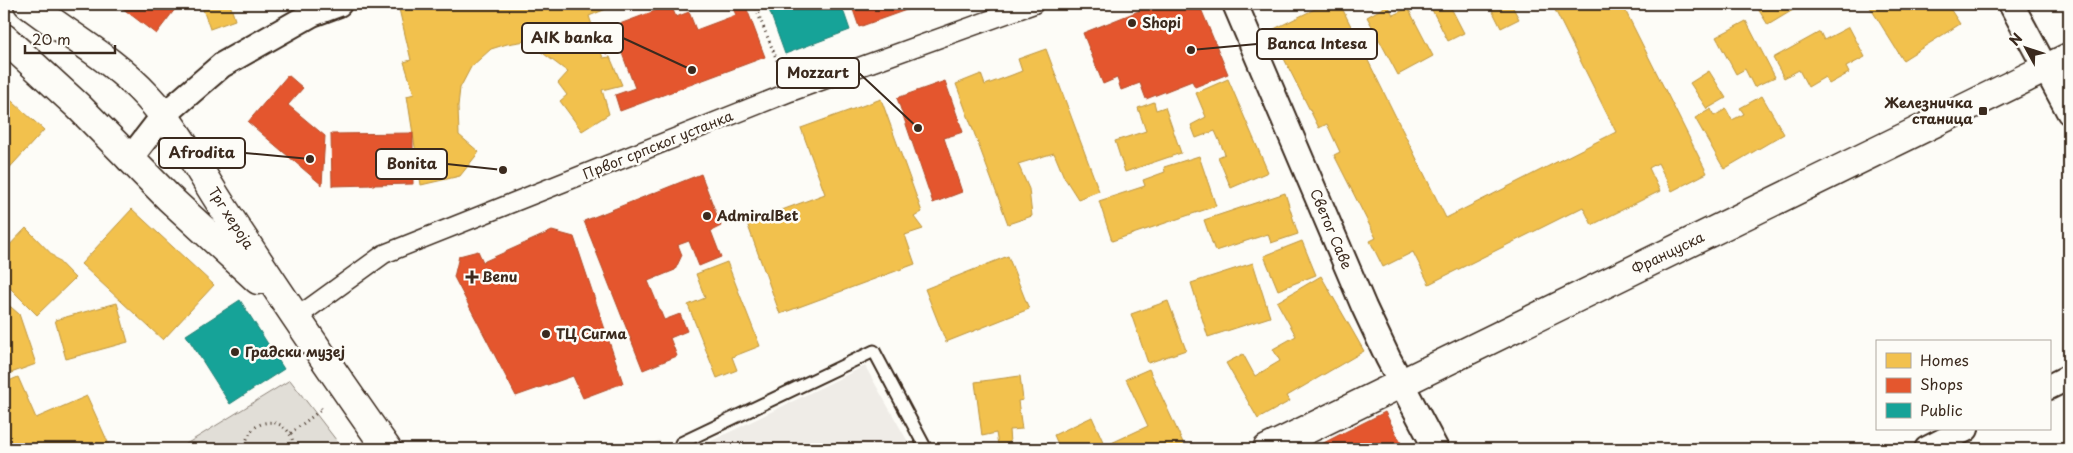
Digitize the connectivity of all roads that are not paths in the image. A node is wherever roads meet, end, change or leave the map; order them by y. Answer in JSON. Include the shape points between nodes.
{"nodes":[{"id":1,"x":28,"y":4,"type":"edge"},
{"id":2,"x":339,"y":4,"type":"edge"},
{"id":3,"x":1034,"y":4,"type":"edge"},
{"id":4,"x":1236,"y":4,"type":"edge"},
{"id":5,"x":2011,"y":4,"type":"edge"},
{"id":6,"x":312,"y":9,"type":"edge"},
{"id":7,"x":4,"y":38,"type":"edge"},
{"id":8,"x":2058,"y":64,"type":"edge"},
{"id":9,"x":2069,"y":112,"type":"edge"},
{"id":10,"x":164,"y":116,"type":"junction"},
{"id":11,"x":129,"y":160,"type":"junction"},
{"id":12,"x":297,"y":317,"type":"junction"},
{"id":13,"x":2069,"y":377,"type":"edge"},
{"id":14,"x":1402,"y":383,"type":"junction"},
{"id":15,"x":2050,"y":386,"type":"edge"},
{"id":16,"x":1964,"y":430,"type":"edge"},
{"id":17,"x":681,"y":443,"type":"dead end"},
{"id":18,"x":387,"y":449,"type":"edge"},
{"id":19,"x":926,"y":449,"type":"edge"},
{"id":20,"x":1268,"y":449,"type":"edge"},
{"id":21,"x":1436,"y":449,"type":"edge"},
{"id":22,"x":1927,"y":449,"type":"edge"}],
"edges":[{"from":1,"to":10,"type":"main road","name":"Трг хероја","via":[[134,83]]},
{"from":2,"to":6,"type":"street"},
{"from":3,"to":12,"type":"street","name":"Првог српског устанка","via":[[790,92],[384,254]]},
{"from":4,"to":14,"type":"street","name":"Светог Саве","via":[[1364,306]]},
{"from":5,"to":8,"type":"street"},
{"from":6,"to":10,"type":"street","via":[[222,65]]},
{"from":7,"to":11,"type":"main road","name":"Трг хероја","via":[[78,106]]},
{"from":8,"to":9,"type":"street"},
{"from":8,"to":14,"type":"main road","name":"Француска"},
{"from":10,"to":11,"type":"street"},
{"from":10,"to":12,"type":"main road","name":"Трг хероја"},
{"from":11,"to":12,"type":"main road","name":"Трг хероја"},
{"from":12,"to":18,"type":"main road","name":"Трг хероја"},
{"from":13,"to":15,"type":"street"},
{"from":14,"to":20,"type":"main road","name":"Француска"},
{"from":14,"to":21,"type":"street","name":"Светог Саве"},
{"from":16,"to":22,"type":"street"},
{"from":17,"to":19,"type":"lane","via":[[874,351]]}]}
